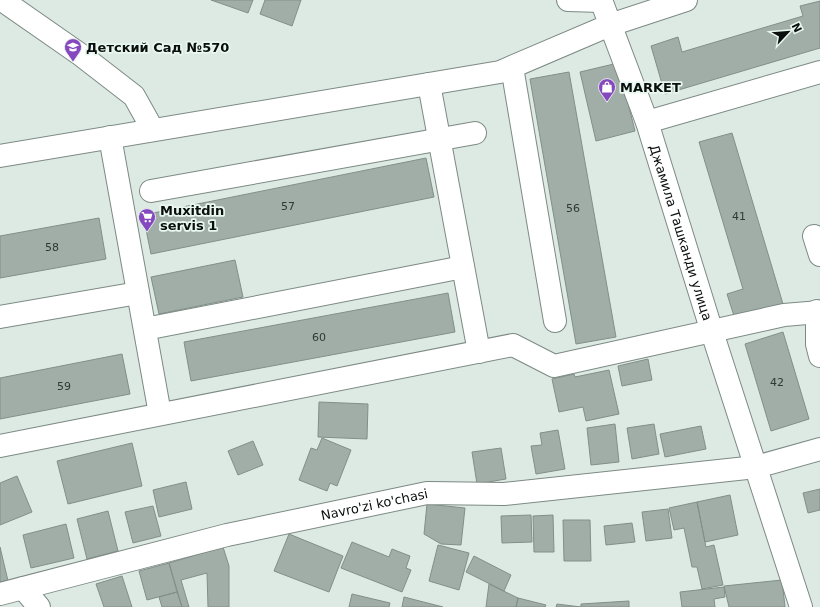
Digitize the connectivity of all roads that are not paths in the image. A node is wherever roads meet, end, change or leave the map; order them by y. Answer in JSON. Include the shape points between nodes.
{"nodes":[{"id":1,"x":2,"y":0,"type":"edge"},
{"id":2,"x":568,"y":0,"type":"edge"},
{"id":3,"x":686,"y":0,"type":"edge"},
{"id":4,"x":601,"y":1,"type":"edge"},
{"id":5,"x":610,"y":25,"type":"junction"},
{"id":6,"x":512,"y":67,"type":"junction"},
{"id":7,"x":820,"y":72,"type":"edge"},
{"id":8,"x":429,"y":84,"type":"junction"},
{"id":9,"x":647,"y":122,"type":"junction"},
{"id":10,"x":153,"y":130,"type":"junction"},
{"id":11,"x":475,"y":133,"type":"dead end"},
{"id":12,"x":110,"y":137,"type":"junction"},
{"id":13,"x":440,"y":140,"type":"junction"},
{"id":14,"x":0,"y":156,"type":"edge"},
{"id":15,"x":151,"y":191,"type":"dead end"},
{"id":16,"x":463,"y":267,"type":"junction"},
{"id":17,"x":138,"y":293,"type":"junction"},
{"id":18,"x":819,"y":311,"type":"edge"},
{"id":19,"x":0,"y":317,"type":"edge"},
{"id":20,"x":555,"y":321,"type":"dead end"},
{"id":21,"x":145,"y":329,"type":"junction"},
{"id":22,"x":712,"y":332,"type":"junction"},
{"id":23,"x":479,"y":352,"type":"junction"},
{"id":24,"x":820,"y":356,"type":"edge"},
{"id":25,"x":160,"y":414,"type":"junction"},
{"id":26,"x":0,"y":446,"type":"edge"},
{"id":27,"x":820,"y":449,"type":"edge"},
{"id":28,"x":756,"y":467,"type":"junction"},
{"id":29,"x":23,"y":588,"type":"junction"},
{"id":30,"x":0,"y":594,"type":"edge"},
{"id":31,"x":39,"y":607,"type":"edge"},
{"id":32,"x":801,"y":607,"type":"edge"}],
"edges":[{"from":1,"to":10,"type":"street","via":[[134,96]]},
{"from":2,"to":4,"type":"street"},
{"from":3,"to":5,"type":"street"},
{"from":4,"to":5,"type":"street","name":"Джамила Ташканди улица"},
{"from":5,"to":6,"type":"street"},
{"from":5,"to":9,"type":"street","name":"Джамила Ташканди улица"},
{"from":6,"to":8,"type":"street","via":[[500,72]]},
{"from":6,"to":20,"type":"street"},
{"from":7,"to":9,"type":"street"},
{"from":8,"to":10,"type":"street"},
{"from":8,"to":13,"type":"street"},
{"from":9,"to":22,"type":"street","name":"Джамила Ташканди улица"},
{"from":10,"to":12,"type":"street"},
{"from":11,"to":13,"type":"street"},
{"from":12,"to":14,"type":"street"},
{"from":12,"to":17,"type":"street"},
{"from":13,"to":15,"type":"street"},
{"from":13,"to":16,"type":"street"},
{"from":16,"to":21,"type":"street"},
{"from":16,"to":23,"type":"street"},
{"from":17,"to":19,"type":"street"},
{"from":17,"to":21,"type":"street"},
{"from":18,"to":22,"type":"street","via":[[784,315]]},
{"from":18,"to":24,"type":"street","via":[[817,344]]},
{"from":21,"to":25,"type":"street"},
{"from":22,"to":23,"type":"street","via":[[554,366],[513,345]]},
{"from":22,"to":28,"type":"street","name":"Джамила Ташканди улица"},
{"from":23,"to":25,"type":"street"},
{"from":25,"to":26,"type":"street"},
{"from":27,"to":28,"type":"street"},
{"from":28,"to":29,"type":"street","name":"Navro'zi ko'chasi","via":[[504,494],[427,493],[227,535]]},
{"from":28,"to":32,"type":"street","name":"Джамила Ташканди улица"},
{"from":29,"to":30,"type":"street","name":"Navro'zi ko'chasi"},
{"from":29,"to":31,"type":"street"}]}
